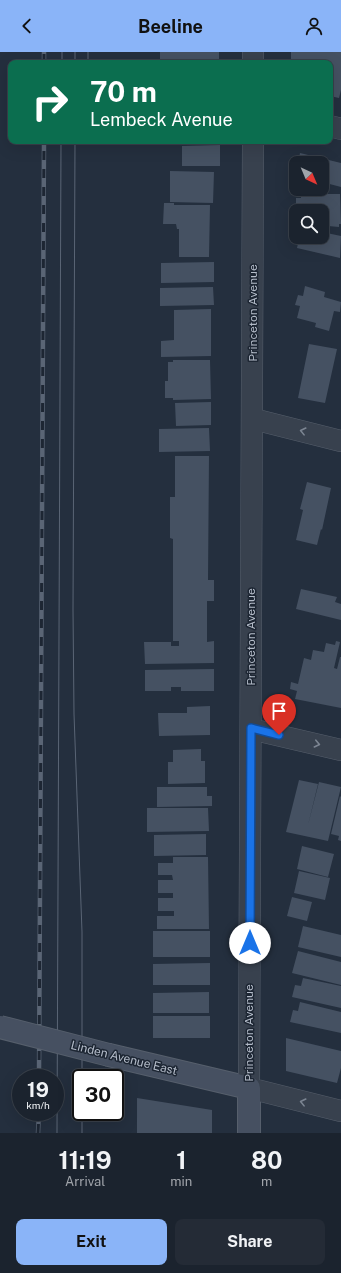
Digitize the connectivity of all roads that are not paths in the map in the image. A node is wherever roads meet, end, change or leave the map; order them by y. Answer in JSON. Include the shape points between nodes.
{"nodes":[{"id":1,"x":253,"y":144,"type":"edge"},
{"id":2,"x":253,"y":419,"type":"junction"},
{"id":3,"x":341,"y":441,"type":"edge"},
{"id":4,"x":251,"y":728,"type":"junction"},
{"id":5,"x":341,"y":750,"type":"edge"},
{"id":6,"x":0,"y":1027,"type":"edge"},
{"id":7,"x":249,"y":1088,"type":"junction"},
{"id":8,"x":341,"y":1111,"type":"edge"},
{"id":9,"x":249,"y":1133,"type":"edge"}],
"edges":[{"from":1,"to":2,"type":"street","name":"Princeton Avenue"},
{"from":3,"to":2,"type":"street","one_way":true},
{"from":2,"to":4,"type":"street","name":"Princeton Avenue"},
{"from":4,"to":5,"type":"street","one_way":true},
{"from":4,"to":7,"type":"street","name":"Princeton Avenue"},
{"from":6,"to":7,"type":"street","name":"Linden Avenue East","bridge":true},
{"from":8,"to":7,"type":"street","one_way":true},
{"from":7,"to":9,"type":"street","name":"Princeton Avenue"}]}
